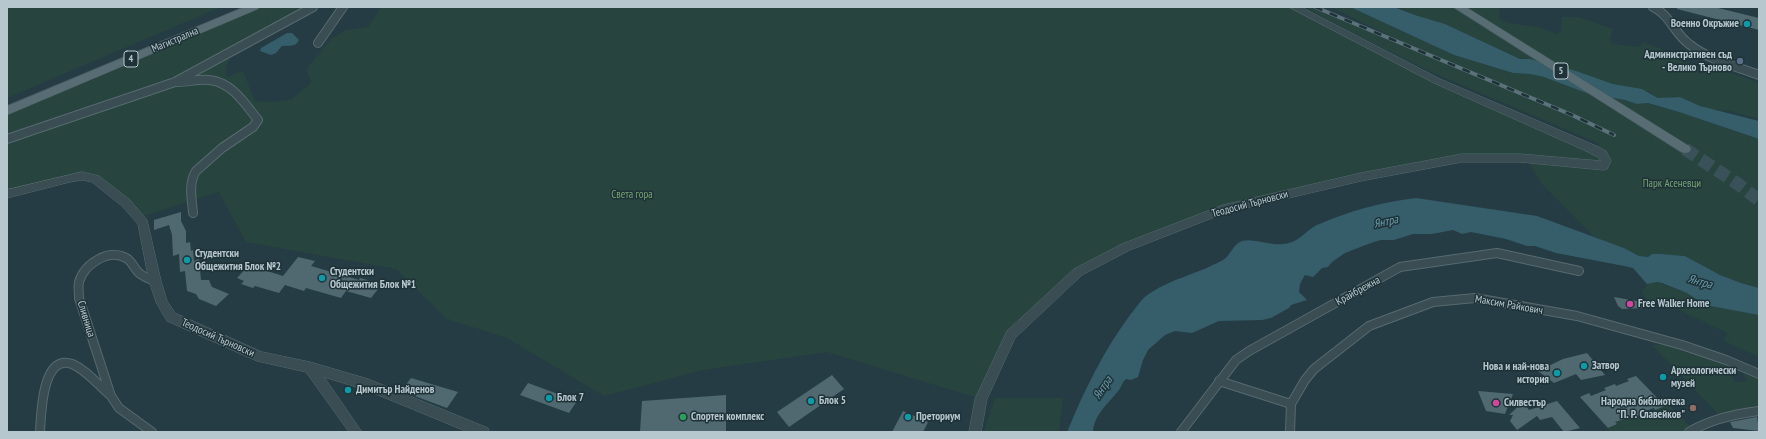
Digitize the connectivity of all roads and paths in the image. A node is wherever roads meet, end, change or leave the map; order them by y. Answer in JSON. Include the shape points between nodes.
{"nodes":[{"id":1,"x":240,"y":7,"type":"edge"},
{"id":2,"x":254,"y":7,"type":"edge"},
{"id":3,"x":313,"y":7,"type":"edge"},
{"id":4,"x":343,"y":7,"type":"edge"},
{"id":5,"x":1294,"y":7,"type":"edge"},
{"id":6,"x":1458,"y":7,"type":"edge"},
{"id":7,"x":1653,"y":7,"type":"edge"},
{"id":8,"x":318,"y":43,"type":"dead end"},
{"id":9,"x":1759,"y":74,"type":"edge"},
{"id":10,"x":175,"y":82,"type":"junction"},
{"id":11,"x":7,"y":103,"type":"edge"},
{"id":12,"x":7,"y":111,"type":"edge"},
{"id":13,"x":7,"y":139,"type":"edge"},
{"id":14,"x":1685,"y":149,"type":"tunnel mouth"},
{"id":15,"x":7,"y":194,"type":"edge"},
{"id":16,"x":193,"y":213,"type":"dead end"},
{"id":17,"x":1579,"y":271,"type":"dead end"},
{"id":18,"x":155,"y":281,"type":"junction"},
{"id":19,"x":310,"y":367,"type":"junction"},
{"id":20,"x":1759,"y":374,"type":"edge"},
{"id":21,"x":1219,"y":381,"type":"junction"},
{"id":22,"x":110,"y":396,"type":"junction"},
{"id":23,"x":1291,"y":404,"type":"junction"},
{"id":24,"x":1759,"y":411,"type":"edge"},
{"id":25,"x":40,"y":432,"type":"edge"},
{"id":26,"x":152,"y":432,"type":"edge"},
{"id":27,"x":356,"y":432,"type":"edge"},
{"id":28,"x":482,"y":432,"type":"edge"},
{"id":29,"x":975,"y":432,"type":"edge"},
{"id":30,"x":1181,"y":432,"type":"edge"},
{"id":31,"x":1290,"y":432,"type":"edge"},
{"id":32,"x":1689,"y":432,"type":"edge"}],
"edges":[{"from":1,"to":11,"type":"main road","name":"Магистрална","number":"4"},
{"from":2,"to":12,"type":"main road","name":"Магистрална","number":"4"},
{"from":3,"to":10,"type":"street"},
{"from":4,"to":8,"type":"street"},
{"from":5,"to":29,"type":"street","name":"Теодосий Търновски","via":[[1437,80],[1590,148],[1602,154],[1606,161],[1603,166],[1520,158],[1462,158],[1361,177],[1223,209],[1126,247],[1078,272],[1011,336],[981,399]]},
{"from":6,"to":14,"type":"main road","number":"5"},
{"from":7,"to":9,"type":"street","via":[[1665,14],[1678,34],[1694,49]]},
{"from":10,"to":13,"type":"street"},
{"from":10,"to":16,"type":"street","via":[[209,80],[222,84],[232,89],[258,120],[255,126],[220,150],[195,172],[191,194]]},
{"from":15,"to":18,"type":"street","name":"Теодосий Търновски","via":[[70,178],[82,176],[95,179],[126,203],[143,223]]},
{"from":17,"to":21,"type":"street","name":"Крайбрежна","via":[[1497,253],[1400,267],[1249,351],[1236,360]]},
{"from":18,"to":19,"type":"street","name":"Теодосий Търновски","via":[[162,302],[171,317],[261,357]]},
{"from":18,"to":22,"type":"street","name":"Сливница","via":[[138,272],[125,257],[111,255],[94,262],[79,282],[79,298]]},
{"from":19,"to":27,"type":"street"},
{"from":19,"to":28,"type":"street","name":"Теодосий Търновски","via":[[368,385]]},
{"from":20,"to":23,"type":"street","name":"Максим Райкович","via":[[1682,344],[1577,316],[1465,298],[1433,302],[1369,326],[1314,369]]},
{"from":21,"to":23,"type":"street"},
{"from":21,"to":30,"type":"street","name":"Крайбрежна"},
{"from":22,"to":25,"type":"street","via":[[73,365],[60,363],[51,370]]},
{"from":22,"to":26,"type":"street","name":"Сливница","via":[[119,408]]},
{"from":23,"to":31,"type":"street","name":"Максим Райкович"},
{"from":24,"to":32,"type":"street","via":[[1697,426]]}]}
